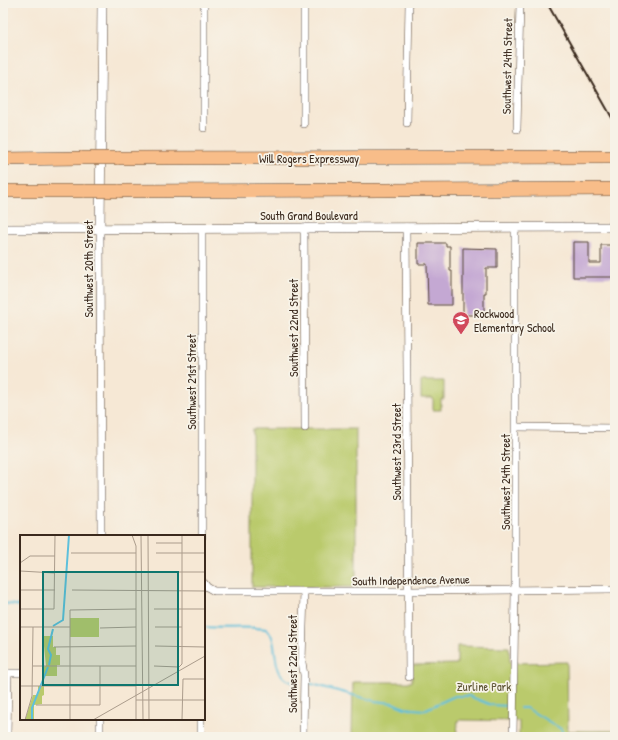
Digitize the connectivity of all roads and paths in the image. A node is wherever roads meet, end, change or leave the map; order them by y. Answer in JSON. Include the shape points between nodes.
{"nodes":[{"id":1,"x":102,"y":3,"type":"edge"},
{"id":2,"x":204,"y":3,"type":"edge"},
{"id":3,"x":304,"y":3,"type":"edge"},
{"id":4,"x":409,"y":3,"type":"edge"},
{"id":5,"x":520,"y":3,"type":"edge"},
{"id":6,"x":408,"y":123,"type":"dead end"},
{"id":7,"x":304,"y":124,"type":"dead end"},
{"id":8,"x":204,"y":128,"type":"dead end"},
{"id":9,"x":517,"y":129,"type":"dead end"},
{"id":10,"x":615,"y":157,"type":"edge"},
{"id":11,"x":3,"y":159,"type":"edge"},
{"id":12,"x":615,"y":189,"type":"edge"},
{"id":13,"x":3,"y":191,"type":"edge"},
{"id":14,"x":304,"y":227,"type":"junction"},
{"id":15,"x":406,"y":227,"type":"junction"},
{"id":16,"x":515,"y":227,"type":"junction"},
{"id":17,"x":615,"y":227,"type":"edge"},
{"id":18,"x":100,"y":228,"type":"junction"},
{"id":19,"x":202,"y":228,"type":"junction"},
{"id":20,"x":3,"y":229,"type":"edge"},
{"id":21,"x":516,"y":427,"type":"junction"},
{"id":22,"x":305,"y":428,"type":"dead end"},
{"id":23,"x":615,"y":428,"type":"edge"},
{"id":24,"x":101,"y":535,"type":"edge"},
{"id":25,"x":202,"y":535,"type":"edge"},
{"id":26,"x":206,"y":585,"type":"edge"},
{"id":27,"x":615,"y":589,"type":"edge"},
{"id":28,"x":515,"y":590,"type":"junction"},
{"id":29,"x":408,"y":591,"type":"junction"},
{"id":30,"x":304,"y":592,"type":"junction"},
{"id":31,"x":5,"y":673,"type":"edge"},
{"id":32,"x":20,"y":673,"type":"edge"},
{"id":33,"x":409,"y":677,"type":"dead end"},
{"id":34,"x":100,"y":720,"type":"edge"},
{"id":35,"x":201,"y":720,"type":"edge"},
{"id":36,"x":7,"y":737,"type":"edge"},
{"id":37,"x":100,"y":737,"type":"edge"},
{"id":38,"x":201,"y":737,"type":"edge"},
{"id":39,"x":303,"y":737,"type":"edge"},
{"id":40,"x":513,"y":737,"type":"edge"}],
"edges":[{"from":1,"to":18,"type":"street","name":"Southwest 20th Street"},
{"from":2,"to":8,"type":"street"},
{"from":3,"to":7,"type":"street"},
{"from":4,"to":6,"type":"street"},
{"from":5,"to":9,"type":"street","name":"Southwest 24th Street"},
{"from":10,"to":11,"type":"highway","name":"Will Rogers Expressway","bridge":true},
{"from":12,"to":13,"type":"highway","bridge":true},
{"from":14,"to":15,"type":"street","name":"South Grand Boulevard"},
{"from":14,"to":19,"type":"street","name":"South Grand Boulevard"},
{"from":14,"to":22,"type":"street","name":"Southwest 22nd Street"},
{"from":15,"to":16,"type":"street","name":"South Grand Boulevard"},
{"from":15,"to":29,"type":"street","name":"Southwest 23rd Street"},
{"from":16,"to":17,"type":"street","name":"South Grand Boulevard"},
{"from":16,"to":21,"type":"street","name":"Southwest 24th Street"},
{"from":18,"to":19,"type":"street","name":"South Grand Boulevard"},
{"from":18,"to":20,"type":"street","name":"South Grand Boulevard"},
{"from":18,"to":24,"type":"street","name":"Southwest 20th Street"},
{"from":19,"to":25,"type":"street","name":"Southwest 21st Street"},
{"from":21,"to":23,"type":"street"},
{"from":21,"to":28,"type":"street","name":"Southwest 24th Street"},
{"from":26,"to":30,"type":"street","name":"South Independence Avenue","via":[[214,591]]},
{"from":27,"to":28,"type":"street","name":"South Independence Avenue"},
{"from":28,"to":29,"type":"street","name":"South Independence Avenue"},
{"from":28,"to":40,"type":"street","name":"Southwest 24th Street"},
{"from":29,"to":30,"type":"street","name":"South Independence Avenue"},
{"from":29,"to":33,"type":"street","name":"Southwest 23rd Street"},
{"from":30,"to":39,"type":"street","name":"Southwest 22nd Street"},
{"from":31,"to":32,"type":"street"},
{"from":31,"to":36,"type":"street"},
{"from":34,"to":37,"type":"street"},
{"from":35,"to":38,"type":"street"}]}
